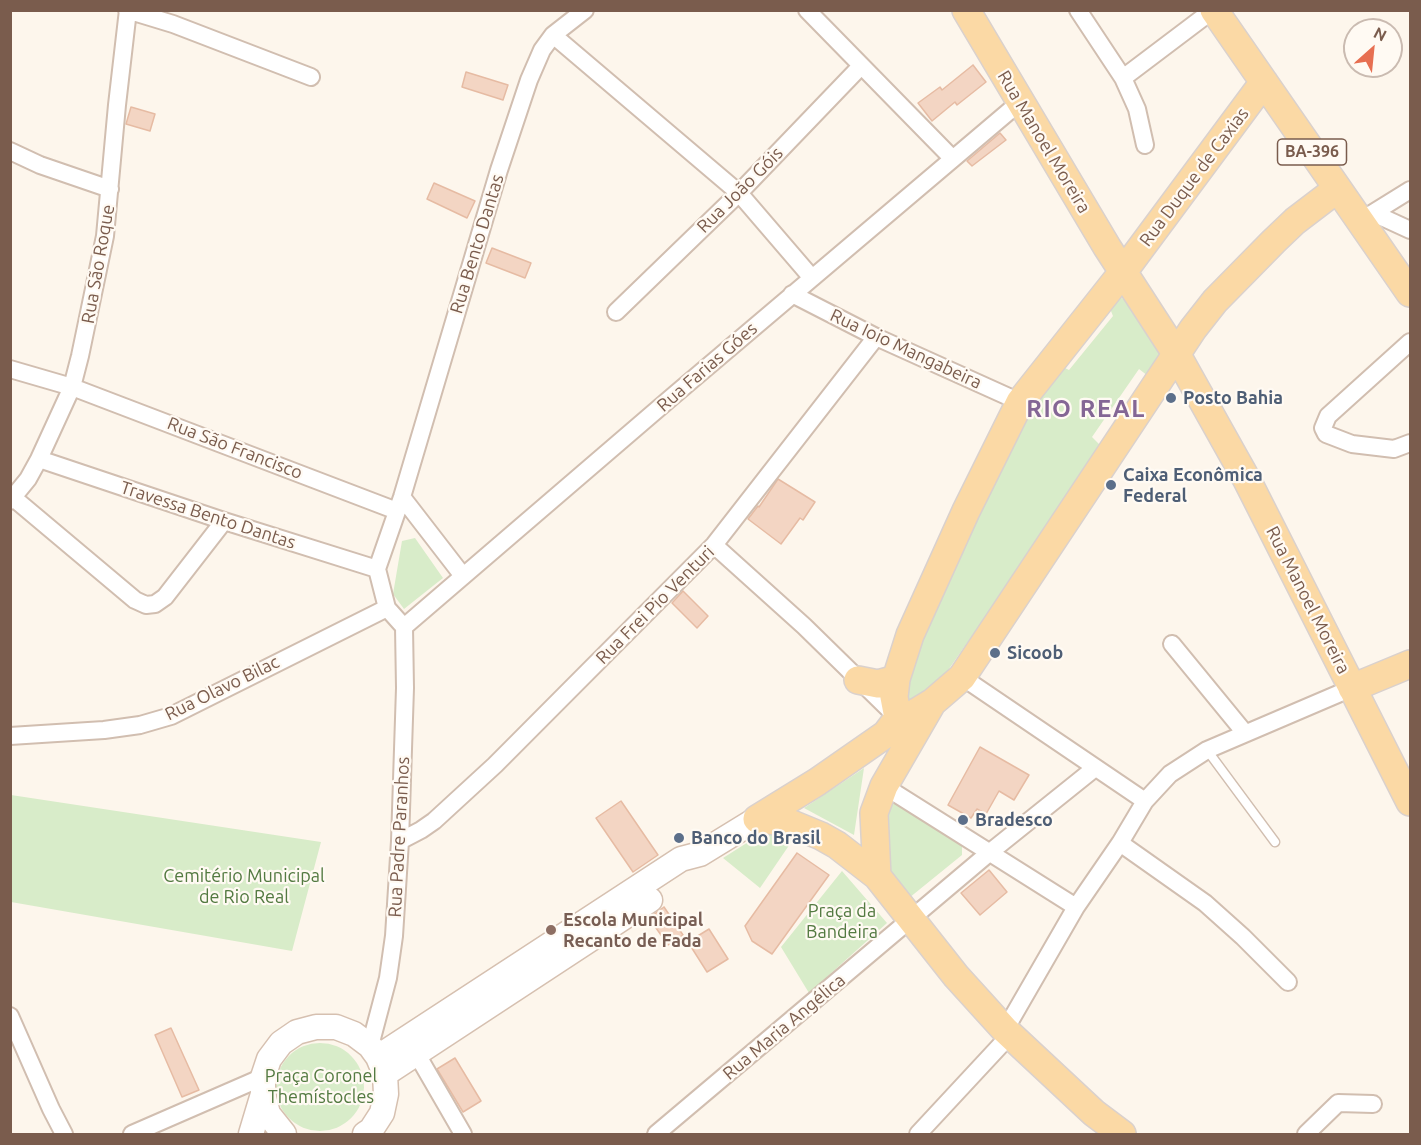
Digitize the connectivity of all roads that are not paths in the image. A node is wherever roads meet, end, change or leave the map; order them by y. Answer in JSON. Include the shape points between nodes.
{"nodes":[{"id":1,"x":807,"y":10,"type":"edge"},
{"id":2,"x":966,"y":10,"type":"edge"},
{"id":3,"x":1078,"y":10,"type":"edge"},
{"id":4,"x":1213,"y":10,"type":"edge"},
{"id":5,"x":128,"y":11,"type":"edge"},
{"id":6,"x":576,"y":14,"type":"edge"},
{"id":7,"x":553,"y":35,"type":"junction"},
{"id":8,"x":861,"y":66,"type":"junction"},
{"id":9,"x":311,"y":77,"type":"dead end"},
{"id":10,"x":1124,"y":78,"type":"junction"},
{"id":11,"x":1264,"y":82,"type":"junction"},
{"id":12,"x":1020,"y":102,"type":"junction"},
{"id":13,"x":1145,"y":145,"type":"dead end"},
{"id":14,"x":10,"y":151,"type":"edge"},
{"id":15,"x":10,"y":158,"type":"edge"},
{"id":16,"x":952,"y":158,"type":"junction"},
{"id":17,"x":40,"y":165,"type":"junction"},
{"id":18,"x":110,"y":189,"type":"junction"},
{"id":19,"x":1337,"y":189,"type":"junction"},
{"id":20,"x":1410,"y":189,"type":"edge"},
{"id":21,"x":739,"y":193,"type":"junction"},
{"id":22,"x":1366,"y":217,"type":"junction"},
{"id":23,"x":1410,"y":230,"type":"edge"},
{"id":24,"x":1123,"y":272,"type":"junction"},
{"id":25,"x":812,"y":278,"type":"junction"},
{"id":26,"x":1410,"y":292,"type":"edge"},
{"id":27,"x":792,"y":294,"type":"junction"},
{"id":28,"x":616,"y":312,"type":"dead end"},
{"id":29,"x":876,"y":337,"type":"junction"},
{"id":30,"x":1410,"y":342,"type":"edge"},
{"id":31,"x":1177,"y":355,"type":"junction"},
{"id":32,"x":10,"y":369,"type":"edge"},
{"id":33,"x":72,"y":387,"type":"junction"},
{"id":34,"x":1020,"y":402,"type":"junction"},
{"id":35,"x":1410,"y":442,"type":"edge"},
{"id":36,"x":39,"y":459,"type":"junction"},
{"id":37,"x":12,"y":497,"type":"edge"},
{"id":38,"x":400,"y":504,"type":"junction"},
{"id":39,"x":224,"y":521,"type":"junction"},
{"id":40,"x":714,"y":545,"type":"junction"},
{"id":41,"x":377,"y":569,"type":"junction"},
{"id":42,"x":463,"y":576,"type":"junction"},
{"id":43,"x":387,"y":608,"type":"junction"},
{"id":44,"x":404,"y":627,"type":"junction"},
{"id":45,"x":1172,"y":644,"type":"dead end"},
{"id":46,"x":1410,"y":664,"type":"edge"},
{"id":47,"x":962,"y":677,"type":"junction"},
{"id":48,"x":896,"y":679,"type":"junction"},
{"id":49,"x":858,"y":680,"type":"junction"},
{"id":50,"x":1352,"y":688,"type":"junction"},
{"id":51,"x":933,"y":702,"type":"junction"},
{"id":52,"x":892,"y":726,"type":"junction"},
{"id":53,"x":1245,"y":733,"type":"junction"},
{"id":54,"x":10,"y":736,"type":"edge"},
{"id":55,"x":1207,"y":750,"type":"junction"},
{"id":56,"x":1095,"y":768,"type":"junction"},
{"id":57,"x":885,"y":786,"type":"junction"},
{"id":58,"x":1146,"y":801,"type":"junction"},
{"id":59,"x":1410,"y":802,"type":"edge"},
{"id":60,"x":874,"y":813,"type":"junction"},
{"id":61,"x":757,"y":819,"type":"junction"},
{"id":62,"x":400,"y":840,"type":"junction"},
{"id":63,"x":1275,"y":842,"type":"dead end"},
{"id":64,"x":1120,"y":843,"type":"junction"},
{"id":65,"x":989,"y":854,"type":"junction"},
{"id":66,"x":877,"y":876,"type":"junction"},
{"id":67,"x":1076,"y":907,"type":"junction"},
{"id":68,"x":912,"y":920,"type":"junction"},
{"id":69,"x":1288,"y":982,"type":"dead end"},
{"id":70,"x":10,"y":1016,"type":"edge"},
{"id":71,"x":1007,"y":1033,"type":"junction"},
{"id":72,"x":412,"y":1046,"type":"junction"},
{"id":73,"x":378,"y":1059,"type":"junction"},
{"id":74,"x":263,"y":1085,"type":"junction"},
{"id":75,"x":1373,"y":1104,"type":"dead end"},
{"id":76,"x":277,"y":1133,"type":"edge"},
{"id":77,"x":64,"y":1134,"type":"edge"},
{"id":78,"x":132,"y":1134,"type":"edge"},
{"id":79,"x":251,"y":1134,"type":"edge"},
{"id":80,"x":365,"y":1134,"type":"edge"},
{"id":81,"x":463,"y":1134,"type":"edge"},
{"id":82,"x":656,"y":1134,"type":"edge"},
{"id":83,"x":918,"y":1134,"type":"edge"},
{"id":84,"x":1122,"y":1134,"type":"edge"},
{"id":85,"x":1306,"y":1134,"type":"edge"}],
"edges":[{"from":1,"to":8,"type":"street"},
{"from":2,"to":12,"type":"main road","name":"Rua Manoel Moreira"},
{"from":3,"to":10,"type":"street"},
{"from":4,"to":10,"type":"street"},
{"from":4,"to":11,"type":"main road","number":"BA-396"},
{"from":5,"to":9,"type":"street","via":[[173,24]]},
{"from":5,"to":18,"type":"street","name":"Rua São Roque"},
{"from":6,"to":7,"type":"street","name":"Rua Bento Dantas"},
{"from":7,"to":21,"type":"street"},
{"from":7,"to":38,"type":"street","name":"Rua Bento Dantas","via":[[529,80],[503,159]]},
{"from":8,"to":16,"type":"street"},
{"from":8,"to":21,"type":"street","name":"Rua João Góis"},
{"from":10,"to":13,"type":"street","via":[[1137,109]]},
{"from":11,"to":19,"type":"main road","number":"BA-396"},
{"from":11,"to":24,"type":"main road","name":"Rua Duque de Caxias"},
{"from":12,"to":16,"type":"street","name":"Rua Farias Góes"},
{"from":12,"to":24,"type":"main road","name":"Rua Manoel Moreira"},
{"from":14,"to":17,"type":"street"},
{"from":15,"to":17,"type":"street"},
{"from":16,"to":25,"type":"street","name":"Rua Farias Góes"},
{"from":17,"to":18,"type":"street"},
{"from":18,"to":33,"type":"street","name":"Rua São Roque","via":[[94,294]]},
{"from":19,"to":22,"type":"main road","number":"BA-396"},
{"from":19,"to":31,"type":"main road","via":[[1295,221],[1215,301]]},
{"from":20,"to":22,"type":"street"},
{"from":21,"to":25,"type":"street"},
{"from":21,"to":28,"type":"street","name":"Rua João Góis"},
{"from":22,"to":23,"type":"street"},
{"from":22,"to":26,"type":"main road","number":"BA-396"},
{"from":24,"to":31,"type":"main road","name":"Rua Manoel Moreira"},
{"from":24,"to":34,"type":"main road","name":"Rua Duque de Caxias"},
{"from":25,"to":27,"type":"street","name":"Rua Farias Góes"},
{"from":27,"to":29,"type":"street","name":"Rua Ioio Mangabeira"},
{"from":27,"to":42,"type":"street","name":"Rua Farias Góes"},
{"from":29,"to":34,"type":"street","name":"Rua Ioio Mangabeira"},
{"from":29,"to":40,"type":"street","name":"Rua Frei Pio Venturi"},
{"from":30,"to":35,"type":"street","via":[[1328,416],[1323,428],[1326,434],[1352,444],[1394,449]]},
{"from":31,"to":47,"type":"main road"},
{"from":31,"to":50,"type":"main road","name":"Rua Manoel Moreira","via":[[1247,480]]},
{"from":32,"to":33,"type":"street","name":"Rua São Francisco"},
{"from":33,"to":36,"type":"street","name":"Rua São Roque"},
{"from":33,"to":38,"type":"street","name":"Rua São Francisco"},
{"from":34,"to":48,"type":"main road","name":"Rua Duque de Caxias","via":[[944,559],[910,635]]},
{"from":36,"to":37,"type":"street","name":"Rua São Roque"},
{"from":36,"to":39,"type":"street","name":"Travessa Bento Dantas"},
{"from":37,"to":39,"type":"street","via":[[135,600],[146,605],[165,597]]},
{"from":38,"to":41,"type":"street","name":"Rua Bento Dantas"},
{"from":38,"to":42,"type":"street"},
{"from":39,"to":41,"type":"street","name":"Travessa Bento Dantas"},
{"from":40,"to":49,"type":"street"},
{"from":40,"to":62,"type":"street","name":"Rua Frei Pio Venturi","via":[[495,765],[434,821]]},
{"from":41,"to":43,"type":"street"},
{"from":42,"to":44,"type":"street","name":"Rua Farias Góes"},
{"from":43,"to":44,"type":"street"},
{"from":43,"to":54,"type":"street","name":"Rua Olavo Bilac","via":[[171,716],[104,730]]},
{"from":44,"to":62,"type":"street","name":"Rua Padre Paranhos"},
{"from":45,"to":53,"type":"street"},
{"from":46,"to":50,"type":"main road"},
{"from":47,"to":51,"type":"main road"},
{"from":47,"to":56,"type":"street"},
{"from":48,"to":49,"type":"main road","via":[[878,684]]},
{"from":48,"to":52,"type":"main road","name":"Rua Duque de Caxias"},
{"from":49,"to":52,"type":"street"},
{"from":50,"to":53,"type":"street"},
{"from":50,"to":59,"type":"main road","name":"Rua Manoel Moreira"},
{"from":51,"to":52,"type":"main road"},
{"from":51,"to":57,"type":"main road"},
{"from":52,"to":60,"type":"main road","via":[[870,796]]},
{"from":52,"to":61,"type":"main road","via":[[817,782]]},
{"from":53,"to":55,"type":"street"},
{"from":55,"to":58,"type":"street","via":[[1170,774]]},
{"from":55,"to":63,"type":"lane"},
{"from":56,"to":58,"type":"street"},
{"from":56,"to":65,"type":"street"},
{"from":57,"to":60,"type":"main road"},
{"from":57,"to":65,"type":"street"},
{"from":58,"to":64,"type":"street"},
{"from":60,"to":66,"type":"main road"},
{"from":61,"to":66,"type":"main road","via":[[787,822],[821,836]]},
{"from":61,"to":72,"type":"street","via":[[700,854],[681,859]]},
{"from":62,"to":73,"type":"street","name":"Rua Padre Paranhos","via":[[394,936]]},
{"from":64,"to":67,"type":"street"},
{"from":64,"to":69,"type":"street","via":[[1205,903]]},
{"from":65,"to":67,"type":"street"},
{"from":65,"to":68,"type":"street"},
{"from":66,"to":68,"type":"main road"},
{"from":67,"to":71,"type":"street"},
{"from":68,"to":71,"type":"main road"},
{"from":68,"to":82,"type":"street","name":"Rua Maria Angélica"},
{"from":70,"to":77,"type":"street"},
{"from":71,"to":83,"type":"street"},
{"from":71,"to":84,"type":"main road"},
{"from":72,"to":73,"type":"street"},
{"from":72,"to":81,"type":"street"},
{"from":73,"to":74,"type":"street","via":[[354,1034],[336,1027],[316,1027],[297,1032],[281,1043],[269,1059]]},
{"from":73,"to":80,"type":"street","via":[[387,1094],[382,1113]]},
{"from":74,"to":76,"type":"street","via":[[268,1114]]},
{"from":74,"to":78,"type":"street"},
{"from":74,"to":79,"type":"street"},
{"from":75,"to":85,"type":"street","via":[[1338,1103]]}]}
